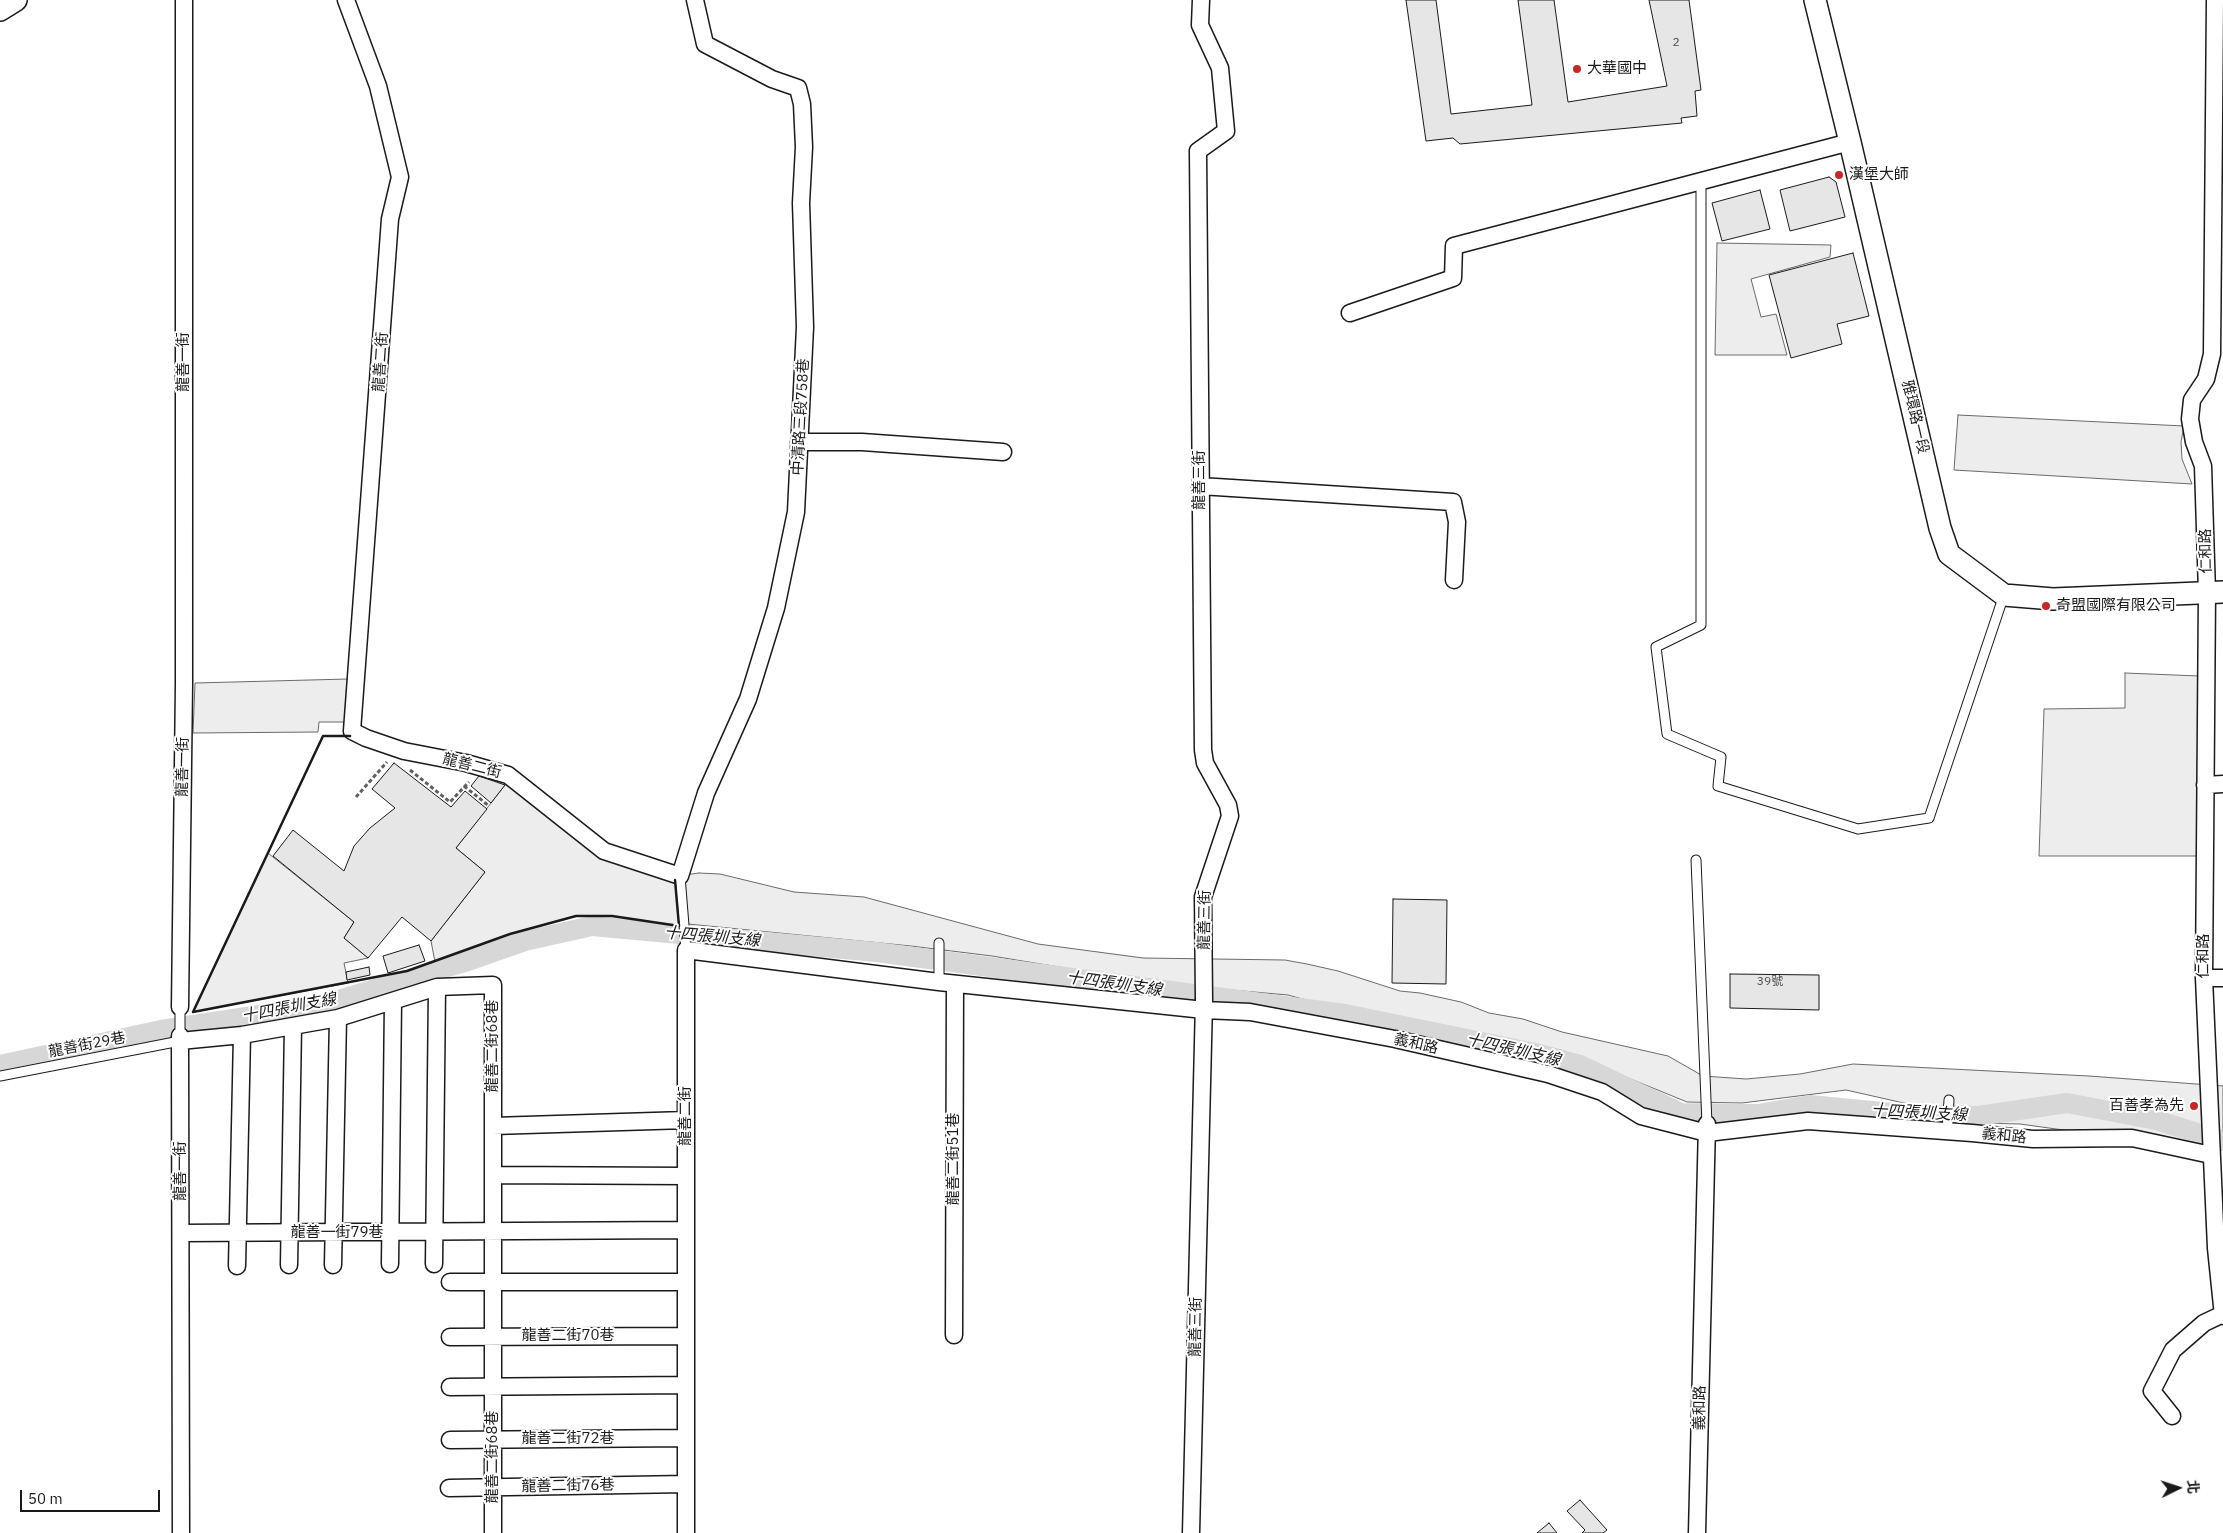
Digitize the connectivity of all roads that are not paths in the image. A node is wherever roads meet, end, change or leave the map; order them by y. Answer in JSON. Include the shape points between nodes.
{"nodes":[{"id":1,"x":16,"y":0,"type":"edge"},
{"id":2,"x":184,"y":0,"type":"edge"},
{"id":3,"x":346,"y":0,"type":"edge"},
{"id":4,"x":695,"y":0,"type":"edge"},
{"id":5,"x":1202,"y":0,"type":"edge"},
{"id":6,"x":1815,"y":0,"type":"edge"},
{"id":7,"x":2215,"y":0,"type":"edge"},
{"id":8,"x":0,"y":10,"type":"edge"},
{"id":9,"x":1850,"y":142,"type":"junction"},
{"id":10,"x":1702,"y":181,"type":"junction"},
{"id":11,"x":1350,"y":313,"type":"dead end"},
{"id":12,"x":799,"y":442,"type":"junction"},
{"id":13,"x":1002,"y":452,"type":"dead end"},
{"id":14,"x":1200,"y":486,"type":"junction"},
{"id":15,"x":1454,"y":580,"type":"dead end"},
{"id":16,"x":2215,"y":592,"type":"edge"},
{"id":17,"x":2004,"y":595,"type":"junction"},
{"id":18,"x":2223,"y":784,"type":"edge"},
{"id":19,"x":2205,"y":785,"type":"junction"},
{"id":20,"x":1696,"y":860,"type":"dead end"},
{"id":21,"x":680,"y":876,"type":"junction"},
{"id":22,"x":939,"y":943,"type":"dead end"},
{"id":23,"x":686,"y":950,"type":"junction"},
{"id":24,"x":2204,"y":978,"type":"junction"},
{"id":25,"x":2223,"y":978,"type":"edge"},
{"id":26,"x":939,"y":982,"type":"junction"},
{"id":27,"x":955,"y":984,"type":"junction"},
{"id":28,"x":437,"y":987,"type":"junction"},
{"id":29,"x":393,"y":1001,"type":"junction"},
{"id":30,"x":1204,"y":1006,"type":"junction"},
{"id":31,"x":180,"y":1007,"type":"joint"},
{"id":32,"x":338,"y":1018,"type":"junction"},
{"id":33,"x":293,"y":1026,"type":"junction"},
{"id":34,"x":242,"y":1035,"type":"junction"},
{"id":35,"x":180,"y":1039,"type":"junction"},
{"id":36,"x":0,"y":1076,"type":"edge"},
{"id":37,"x":1949,"y":1100,"type":"dead end"},
{"id":38,"x":686,"y":1120,"type":"junction"},
{"id":39,"x":493,"y":1126,"type":"junction"},
{"id":40,"x":1707,"y":1128,"type":"junction"},
{"id":41,"x":1947,"y":1131,"type":"junction"},
{"id":42,"x":2211,"y":1155,"type":"junction"},
{"id":43,"x":493,"y":1175,"type":"junction"},
{"id":44,"x":686,"y":1176,"type":"junction"},
{"id":45,"x":686,"y":1230,"type":"junction"},
{"id":46,"x":334,"y":1232,"type":"junction"},
{"id":47,"x":391,"y":1232,"type":"junction"},
{"id":48,"x":434,"y":1232,"type":"junction"},
{"id":49,"x":493,"y":1232,"type":"junction"},
{"id":50,"x":182,"y":1233,"type":"junction"},
{"id":51,"x":238,"y":1233,"type":"junction"},
{"id":52,"x":290,"y":1233,"type":"junction"},
{"id":53,"x":390,"y":1264,"type":"dead end"},
{"id":54,"x":434,"y":1264,"type":"dead end"},
{"id":55,"x":289,"y":1265,"type":"dead end"},
{"id":56,"x":333,"y":1265,"type":"dead end"},
{"id":57,"x":237,"y":1266,"type":"dead end"},
{"id":58,"x":450,"y":1282,"type":"dead end"},
{"id":59,"x":493,"y":1282,"type":"junction"},
{"id":60,"x":686,"y":1282,"type":"junction"},
{"id":61,"x":2223,"y":1315,"type":"edge"},
{"id":62,"x":954,"y":1335,"type":"dead end"},
{"id":63,"x":686,"y":1336,"type":"junction"},
{"id":64,"x":450,"y":1337,"type":"dead end"},
{"id":65,"x":493,"y":1337,"type":"junction"},
{"id":66,"x":686,"y":1385,"type":"junction"},
{"id":67,"x":450,"y":1387,"type":"dead end"},
{"id":68,"x":493,"y":1387,"type":"junction"},
{"id":69,"x":2172,"y":1416,"type":"dead end"},
{"id":70,"x":686,"y":1438,"type":"junction"},
{"id":71,"x":450,"y":1440,"type":"dead end"},
{"id":72,"x":493,"y":1440,"type":"junction"},
{"id":73,"x":686,"y":1484,"type":"junction"},
{"id":74,"x":449,"y":1488,"type":"dead end"},
{"id":75,"x":493,"y":1488,"type":"junction"},
{"id":76,"x":181,"y":1533,"type":"edge"},
{"id":77,"x":493,"y":1533,"type":"edge"},
{"id":78,"x":686,"y":1533,"type":"edge"},
{"id":79,"x":1191,"y":1533,"type":"edge"},
{"id":80,"x":1697,"y":1533,"type":"edge"}],
"edges":[{"from":1,"to":8,"type":"street"},
{"from":2,"to":31,"type":"street","name":"龍善一街","via":[[184,684]]},
{"from":3,"to":21,"type":"street","name":"龍善二街","via":[[378,86],[400,177],[390,219],[352,731],[404,751],[508,775],[604,851]]},
{"from":4,"to":12,"type":"street","name":"中清路三段758巷","via":[[705,44],[772,79],[798,88],[802,104],[805,327]]},
{"from":5,"to":14,"type":"street","name":"龍善三街","via":[[1200,25],[1220,68],[1226,130],[1198,151]]},
{"from":6,"to":9,"type":"street","name":"雅環路一段"},
{"from":7,"to":16,"type":"street","name":"仁和路","via":[[2212,354],[2206,379],[2192,400],[2190,420],[2203,466]]},
{"from":9,"to":10,"type":"street"},
{"from":9,"to":17,"type":"street","name":"雅環路一段","via":[[1940,528],[1949,554]]},
{"from":10,"to":11,"type":"street","via":[[1454,246],[1453,278]]},
{"from":10,"to":17,"type":"lane","via":[[1701,625],[1656,647],[1667,734],[1722,757],[1718,786],[1858,828],[1929,818]]},
{"from":12,"to":13,"type":"street","via":[[862,442]]},
{"from":12,"to":21,"type":"street","name":"中清路三段758巷","via":[[796,512],[776,608],[748,699],[706,793]]},
{"from":14,"to":15,"type":"street","via":[[1453,502],[1457,522]]},
{"from":14,"to":30,"type":"street","name":"龍善三街","via":[[1203,750],[1205,763],[1228,805],[1230,816],[1202,897]]},
{"from":16,"to":17,"type":"street","via":[[2054,599]]},
{"from":16,"to":19,"type":"street","name":"仁和路"},
{"from":18,"to":19,"type":"street"},
{"from":19,"to":24,"type":"street","name":"仁和路"},
{"from":20,"to":40,"type":"lane","name":"義和路"},
{"from":21,"to":23,"type":"lane","name":"龍善二街"},
{"from":22,"to":26,"type":"lane"},
{"from":23,"to":26,"type":"street"},
{"from":23,"to":38,"type":"street","name":"龍善二街"},
{"from":24,"to":25,"type":"street"},
{"from":24,"to":42,"type":"street","name":"仁和路"},
{"from":26,"to":27,"type":"street"},
{"from":27,"to":30,"type":"street"},
{"from":27,"to":62,"type":"street","name":"龍善二街51巷"},
{"from":28,"to":29,"type":"street","name":"龍善二街68巷"},
{"from":28,"to":39,"type":"street","name":"龍善二街68巷","via":[[493,985]]},
{"from":28,"to":48,"type":"street"},
{"from":29,"to":32,"type":"street","name":"龍善二街68巷"},
{"from":29,"to":47,"type":"street"},
{"from":30,"to":40,"type":"street","name":"義和路","via":[[1395,1039],[1548,1074],[1602,1092],[1641,1116]]},
{"from":30,"to":79,"type":"street","name":"龍善三街"},
{"from":31,"to":35,"type":"lane","name":"龍善一街"},
{"from":32,"to":33,"type":"street","name":"龍善二街68巷"},
{"from":32,"to":46,"type":"street"},
{"from":33,"to":34,"type":"street","name":"龍善二街68巷"},
{"from":33,"to":52,"type":"street"},
{"from":34,"to":35,"type":"street","name":"龍善二街68巷"},
{"from":34,"to":51,"type":"street"},
{"from":35,"to":36,"type":"lane","name":"龍善街29巷"},
{"from":35,"to":50,"type":"street","name":"龍善一街"},
{"from":37,"to":41,"type":"lane"},
{"from":38,"to":39,"type":"street"},
{"from":38,"to":44,"type":"street","name":"龍善二街"},
{"from":39,"to":43,"type":"street","name":"龍善二街68巷"},
{"from":40,"to":41,"type":"street","name":"義和路","via":[[1808,1121]]},
{"from":40,"to":80,"type":"street","name":"義和路"},
{"from":41,"to":42,"type":"street","name":"義和路","via":[[2033,1140],[2132,1138]]},
{"from":42,"to":61,"type":"street"},
{"from":43,"to":44,"type":"street"},
{"from":43,"to":49,"type":"street","name":"龍善二街68巷"},
{"from":44,"to":45,"type":"street","name":"龍善二街"},
{"from":45,"to":49,"type":"street"},
{"from":45,"to":60,"type":"street","name":"龍善二街"},
{"from":46,"to":47,"type":"street","name":"龍善一街79巷"},
{"from":46,"to":52,"type":"street","name":"龍善一街79巷"},
{"from":46,"to":56,"type":"street"},
{"from":47,"to":48,"type":"street","name":"龍善一街79巷"},
{"from":47,"to":53,"type":"street"},
{"from":48,"to":49,"type":"street","name":"龍善一街79巷"},
{"from":48,"to":54,"type":"street"},
{"from":49,"to":59,"type":"street","name":"龍善二街68巷"},
{"from":50,"to":51,"type":"street","name":"龍善一街79巷"},
{"from":50,"to":76,"type":"street","name":"龍善一街"},
{"from":51,"to":52,"type":"street","name":"龍善一街79巷"},
{"from":51,"to":57,"type":"street"},
{"from":52,"to":55,"type":"street"},
{"from":58,"to":59,"type":"street"},
{"from":59,"to":60,"type":"street"},
{"from":59,"to":65,"type":"street","name":"龍善二街68巷"},
{"from":60,"to":63,"type":"street","name":"龍善二街"},
{"from":61,"to":69,"type":"street","via":[[2204,1323],[2173,1350],[2152,1391]]},
{"from":63,"to":65,"type":"street","name":"龍善二街70巷"},
{"from":63,"to":66,"type":"street","name":"龍善二街"},
{"from":64,"to":65,"type":"street","name":"龍善二街70巷"},
{"from":65,"to":68,"type":"street","name":"龍善二街68巷"},
{"from":66,"to":68,"type":"street"},
{"from":66,"to":70,"type":"street","name":"龍善二街"},
{"from":67,"to":68,"type":"street"},
{"from":68,"to":72,"type":"street","name":"龍善二街68巷"},
{"from":70,"to":72,"type":"street","name":"龍善二街72巷"},
{"from":70,"to":73,"type":"street","name":"龍善二街"},
{"from":71,"to":72,"type":"street","name":"龍善二街72巷"},
{"from":72,"to":75,"type":"street","name":"龍善二街68巷"},
{"from":73,"to":75,"type":"street","name":"龍善二街76巷"},
{"from":73,"to":78,"type":"street","name":"龍善二街"},
{"from":74,"to":75,"type":"street","name":"龍善二街76巷"},
{"from":75,"to":77,"type":"street","name":"龍善二街68巷"}]}
